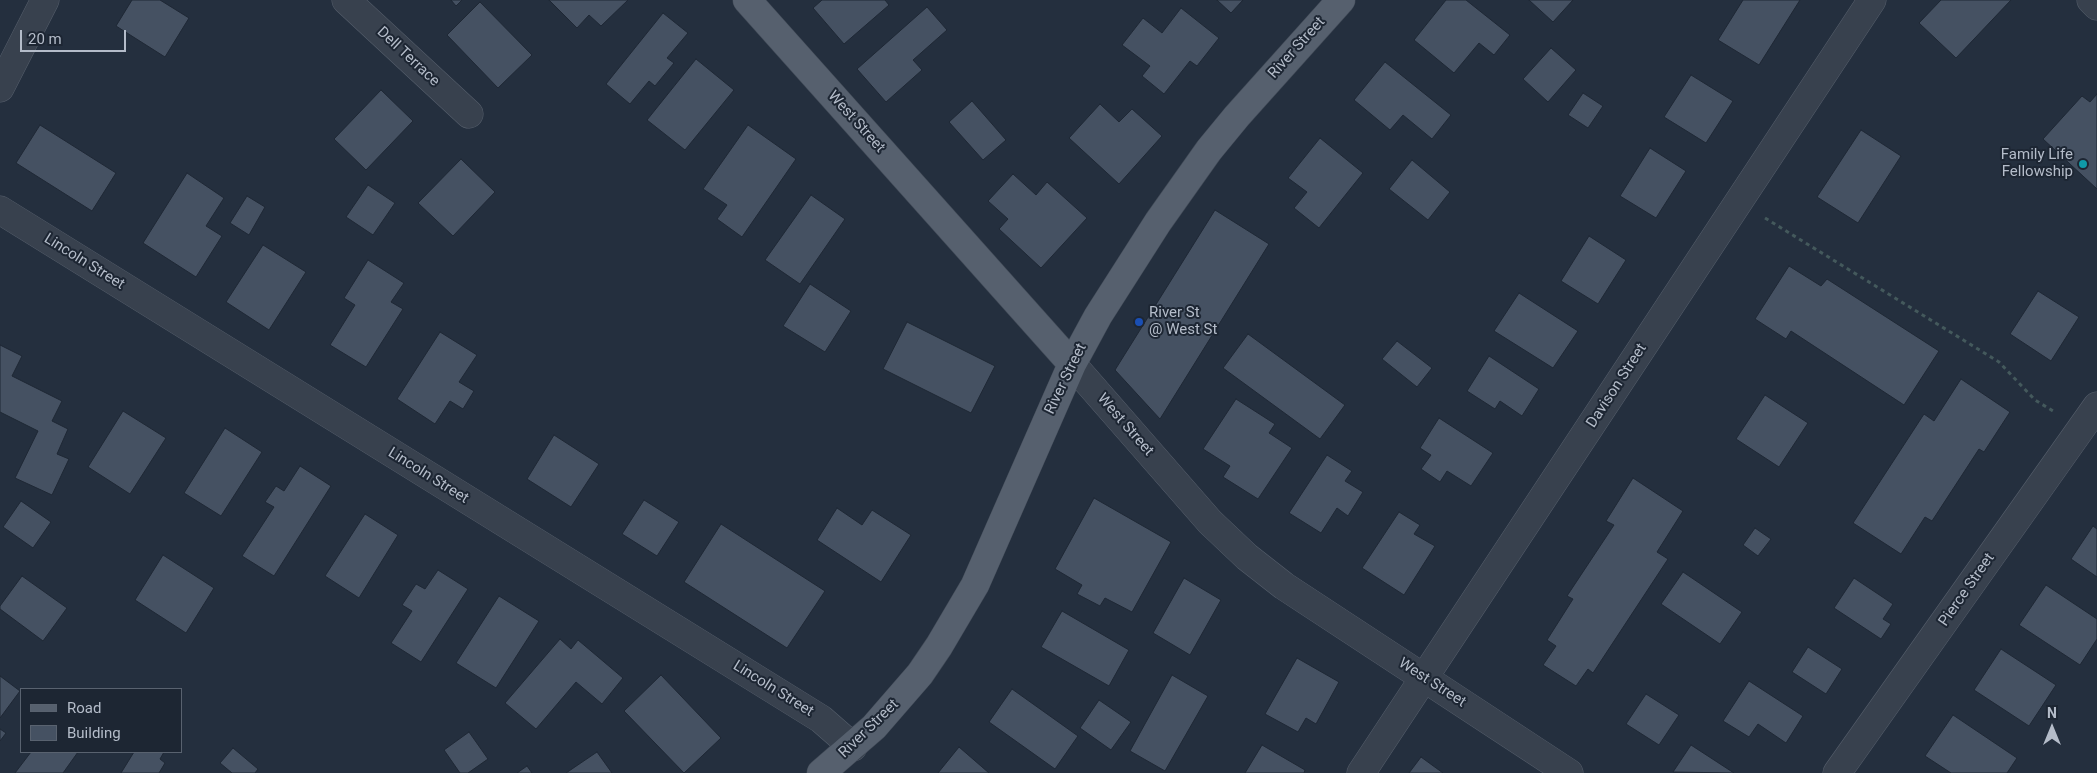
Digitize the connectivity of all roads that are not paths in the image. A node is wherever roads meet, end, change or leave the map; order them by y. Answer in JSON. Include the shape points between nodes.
{"nodes":[{"id":1,"x":45,"y":0,"type":"edge"},
{"id":2,"x":346,"y":0,"type":"edge"},
{"id":3,"x":747,"y":0,"type":"edge"},
{"id":4,"x":1341,"y":0,"type":"edge"},
{"id":5,"x":1872,"y":0,"type":"edge"},
{"id":6,"x":2091,"y":0,"type":"edge"},
{"id":7,"x":2097,"y":6,"type":"edge"},
{"id":8,"x":0,"y":88,"type":"edge"},
{"id":9,"x":469,"y":114,"type":"dead end"},
{"id":10,"x":0,"y":210,"type":"edge"},
{"id":11,"x":1072,"y":364,"type":"junction"},
{"id":12,"x":2097,"y":406,"type":"edge"},
{"id":13,"x":1424,"y":678,"type":"junction"},
{"id":14,"x":853,"y":746,"type":"junction"},
{"id":15,"x":821,"y":773,"type":"edge"},
{"id":16,"x":1362,"y":773,"type":"edge"},
{"id":17,"x":1569,"y":773,"type":"edge"},
{"id":18,"x":1837,"y":773,"type":"edge"}],
"edges":[{"from":1,"to":8,"type":"street"},
{"from":2,"to":9,"type":"street","name":"Dell Terrace"},
{"from":3,"to":11,"type":"main road","name":"West Street"},
{"from":4,"to":11,"type":"main road","name":"River Street","via":[[1209,150],[1158,222],[1098,316]]},
{"from":5,"to":13,"type":"street","name":"Davison Street"},
{"from":6,"to":7,"type":"street"},
{"from":10,"to":14,"type":"street","name":"Lincoln Street","via":[[820,719]]},
{"from":11,"to":13,"type":"street","name":"West Street","via":[[1210,522],[1241,552],[1284,586]]},
{"from":11,"to":14,"type":"main road","name":"River Street","via":[[990,553],[959,614],[920,674]]},
{"from":12,"to":18,"type":"street","name":"Pierce Street"},
{"from":13,"to":16,"type":"street","name":"Davison Street"},
{"from":13,"to":17,"type":"street","name":"West Street"},
{"from":14,"to":15,"type":"main road","name":"River Street"}]}
